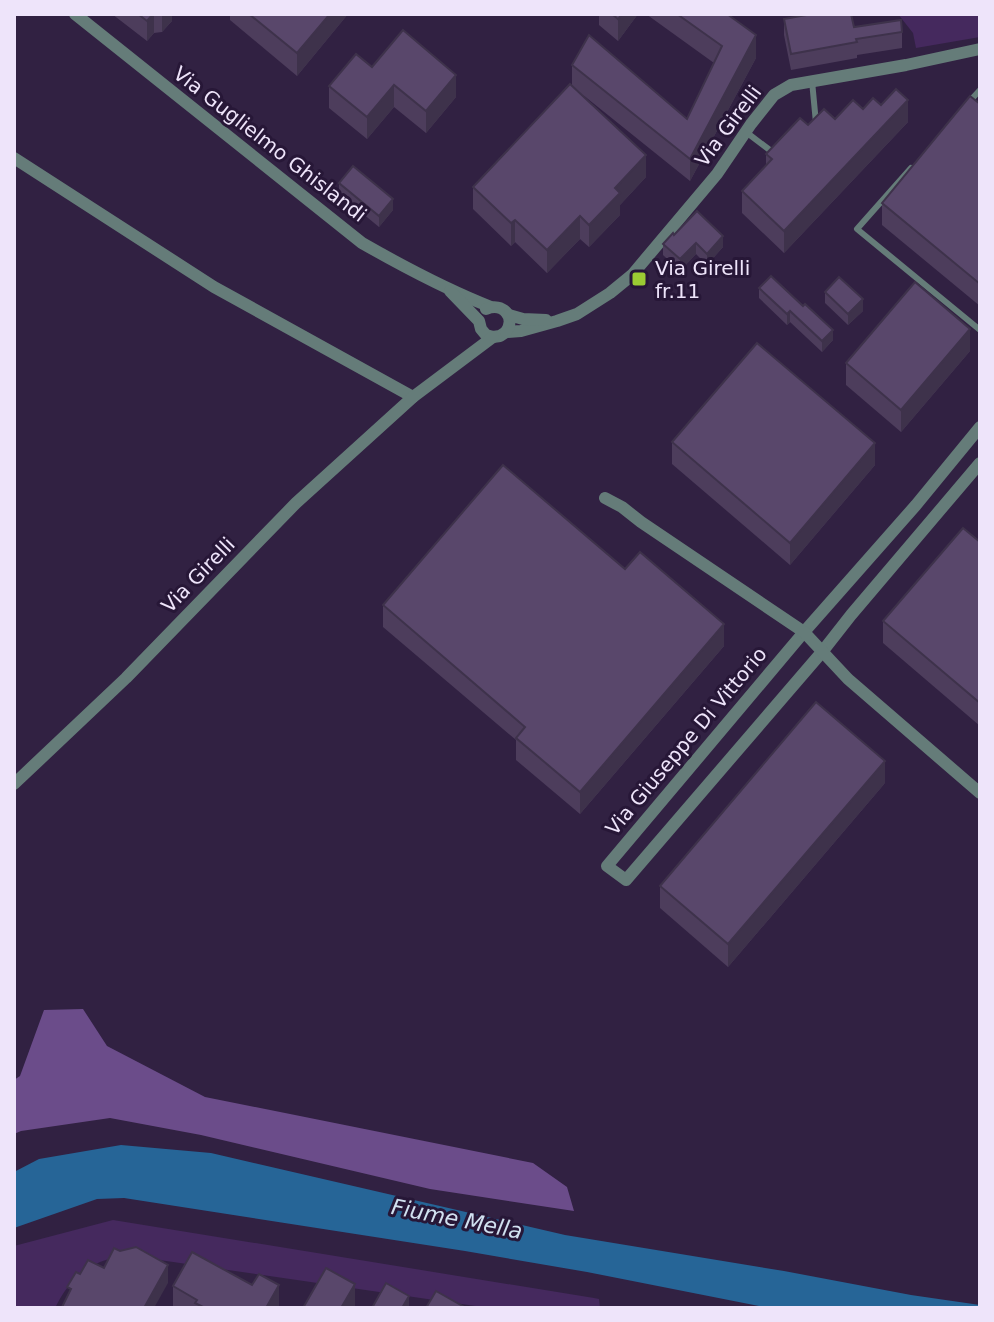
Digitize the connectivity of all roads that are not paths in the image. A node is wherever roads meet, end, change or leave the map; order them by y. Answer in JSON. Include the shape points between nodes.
{"nodes":[{"id":1,"x":75,"y":14,"type":"edge"},
{"id":2,"x":980,"y":49,"type":"edge"},
{"id":3,"x":812,"y":81,"type":"junction"},
{"id":4,"x":980,"y":90,"type":"edge"},
{"id":5,"x":959,"y":113,"type":"edge"},
{"id":6,"x":816,"y":123,"type":"edge"},
{"id":7,"x":746,"y":132,"type":"junction"},
{"id":8,"x":776,"y":156,"type":"edge"},
{"id":9,"x":14,"y":158,"type":"edge"},
{"id":10,"x":918,"y":159,"type":"edge"},
{"id":11,"x":450,"y":291,"type":"junction"},
{"id":12,"x":491,"y":307,"type":"junction"},
{"id":13,"x":509,"y":315,"type":"junction"},
{"id":14,"x":479,"y":321,"type":"junction"},
{"id":15,"x":557,"y":321,"type":"junction"},
{"id":16,"x":980,"y":330,"type":"edge"},
{"id":17,"x":506,"y":332,"type":"junction"},
{"id":18,"x":493,"y":337,"type":"junction"},
{"id":19,"x":413,"y":397,"type":"junction"},
{"id":20,"x":980,"y":427,"type":"edge"},
{"id":21,"x":980,"y":463,"type":"edge"},
{"id":22,"x":605,"y":498,"type":"dead end"},
{"id":23,"x":804,"y":632,"type":"junction"},
{"id":24,"x":822,"y":652,"type":"junction"},
{"id":25,"x":14,"y":784,"type":"edge"},
{"id":26,"x":980,"y":793,"type":"edge"}],
"edges":[{"from":1,"to":11,"type":"street","name":"Via Guglielmo Ghislandi","via":[[362,243]]},
{"from":2,"to":3,"type":"street","name":"Via Girelli"},
{"from":3,"to":6,"type":"lane"},
{"from":3,"to":7,"type":"street","name":"Via Girelli","via":[[774,95]]},
{"from":4,"to":5,"type":"lane"},
{"from":7,"to":8,"type":"lane"},
{"from":7,"to":15,"type":"street","name":"Via Girelli","via":[[632,275],[577,314]]},
{"from":9,"to":19,"type":"street","via":[[214,287]]},
{"from":10,"to":16,"type":"lane","via":[[857,229]]},
{"from":11,"to":12,"type":"street","name":"Via Guglielmo Ghislandi"},
{"from":11,"to":14,"type":"street","name":"Via Guglielmo Ghislandi"},
{"from":12,"to":13,"type":"street"},
{"from":12,"to":14,"type":"street"},
{"from":13,"to":15,"type":"street"},
{"from":13,"to":17,"type":"street"},
{"from":14,"to":18,"type":"street"},
{"from":15,"to":17,"type":"street","name":"Via Girelli"},
{"from":17,"to":18,"type":"street","name":"Via Girelli"},
{"from":18,"to":19,"type":"street","name":"Via Girelli"},
{"from":19,"to":25,"type":"street","name":"Via Girelli","via":[[296,503]]},
{"from":20,"to":23,"type":"street","name":"Via Giuseppe Di Vittorio"},
{"from":21,"to":24,"type":"street","name":"Via Giuseppe Di Vittorio"},
{"from":22,"to":23,"type":"street"},
{"from":23,"to":24,"type":"street"},
{"from":23,"to":24,"type":"street","name":"Via Giuseppe Di Vittorio","via":[[607,866],[626,880]]},
{"from":24,"to":26,"type":"street"}]}
